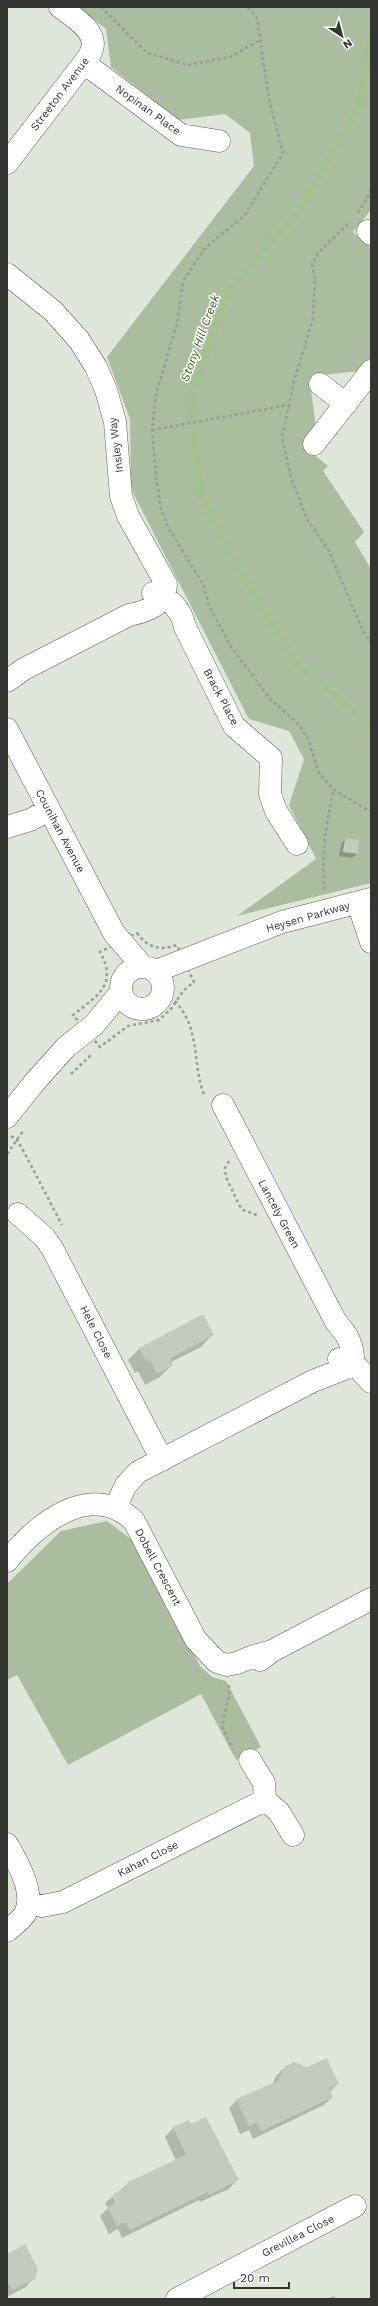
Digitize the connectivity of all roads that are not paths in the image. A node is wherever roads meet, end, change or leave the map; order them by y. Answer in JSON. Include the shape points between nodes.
{"nodes":[{"id":1,"x":60,"y":7,"type":"edge"},
{"id":2,"x":84,"y":63,"type":"junction"},
{"id":3,"x":219,"y":141,"type":"dead end"},
{"id":4,"x":7,"y":163,"type":"edge"},
{"id":5,"x":7,"y":274,"type":"edge"},
{"id":6,"x":371,"y":371,"type":"edge"},
{"id":7,"x":320,"y":384,"type":"dead end"},
{"id":8,"x":346,"y":404,"type":"junction"},
{"id":9,"x":314,"y":444,"type":"dead end"},
{"id":10,"x":158,"y":598,"type":"junction"},
{"id":11,"x":13,"y":675,"type":"edge"},
{"id":12,"x":7,"y":729,"type":"edge"},
{"id":13,"x":47,"y":806,"type":"junction"},
{"id":14,"x":7,"y":827,"type":"edge"},
{"id":15,"x":297,"y":844,"type":"dead end"},
{"id":16,"x":366,"y":906,"type":"edge"},
{"id":17,"x":114,"y":933,"type":"junction"},
{"id":18,"x":371,"y":942,"type":"edge"},
{"id":19,"x":159,"y":982,"type":"junction"},
{"id":20,"x":126,"y":992,"type":"junction"},
{"id":21,"x":215,"y":1103,"type":"road end"},
{"id":22,"x":7,"y":1117,"type":"edge"},
{"id":23,"x":18,"y":1214,"type":"dead end"},
{"id":24,"x":344,"y":1361,"type":"junction"},
{"id":25,"x":371,"y":1382,"type":"edge"},
{"id":26,"x":162,"y":1460,"type":"junction"},
{"id":27,"x":115,"y":1508,"type":"junction"},
{"id":28,"x":7,"y":1561,"type":"edge"},
{"id":29,"x":371,"y":1599,"type":"edge"},
{"id":30,"x":196,"y":1640,"type":"junction"},
{"id":31,"x":272,"y":1651,"type":"junction"},
{"id":32,"x":243,"y":1757,"type":"road end"},
{"id":33,"x":265,"y":1800,"type":"junction"},
{"id":34,"x":293,"y":1835,"type":"dead end"},
{"id":35,"x":7,"y":1844,"type":"edge"},
{"id":36,"x":35,"y":1904,"type":"junction"},
{"id":37,"x":7,"y":1931,"type":"edge"},
{"id":38,"x":7,"y":1935,"type":"edge"},
{"id":39,"x":355,"y":2206,"type":"dead end"},
{"id":40,"x":176,"y":2299,"type":"edge"}],
"edges":[{"from":1,"to":2,"type":"street","name":"Streeton Avenue","via":[[84,25],[91,37],[93,48]]},
{"from":2,"to":3,"type":"street","name":"Nopinan Place","via":[[181,136]]},
{"from":2,"to":4,"type":"street","name":"Streeton Avenue"},
{"from":5,"to":10,"type":"street","name":"Insley Way","via":[[53,311],[79,340],[96,367],[115,422],[121,496],[128,516],[148,554]]},
{"from":6,"to":8,"type":"street"},
{"from":7,"to":8,"type":"street"},
{"from":8,"to":9,"type":"street"},
{"from":10,"to":11,"type":"street"},
{"from":10,"to":15,"type":"street","name":"Brack Place","via":[[186,627],[234,726],[271,758],[270,794],[276,811]]},
{"from":12,"to":13,"type":"street","name":"Counihan Avenue"},
{"from":13,"to":14,"type":"street","via":[[26,812]]},
{"from":13,"to":17,"type":"street","name":"Counihan Avenue"},
{"from":16,"to":18,"type":"street"},
{"from":16,"to":19,"type":"street","name":"Heysen Parkway","via":[[282,922],[184,959]]},
{"from":17,"to":19,"type":"street","name":"Counihan Avenue"},
{"from":17,"to":20,"type":"street","name":"Counihan Avenue"},
{"from":19,"to":20,"type":"street","name":"Heysen Parkway","via":[[132,970]]},
{"from":19,"to":20,"type":"street","via":[[162,997],[153,1007],[147,1009]]},
{"from":20,"to":22,"type":"street","via":[[66,1047]]},
{"from":21,"to":24,"type":"street","name":"Lancely Green","via":[[336,1322]]},
{"from":23,"to":26,"type":"street","name":"Hele Close","via":[[44,1236],[52,1248]]},
{"from":24,"to":25,"type":"street","via":[[358,1368]]},
{"from":24,"to":26,"type":"street","via":[[313,1381]]},
{"from":26,"to":27,"type":"street","via":[[138,1472],[126,1485]]},
{"from":27,"to":28,"type":"street","name":"Dobell Crescent","via":[[80,1505],[61,1513],[38,1529]]},
{"from":27,"to":30,"type":"street","name":"Dobell Crescent","via":[[124,1512],[134,1522]]},
{"from":29,"to":31,"type":"street","name":"Dobell Crescent"},
{"from":30,"to":31,"type":"street","name":"Dobell Crescent","via":[[217,1662],[226,1665]]},
{"from":30,"to":31,"type":"street","name":"Dobell Crescent","via":[[198,1653],[206,1666],[213,1673],[228,1676],[256,1663]]},
{"from":32,"to":33,"type":"street","via":[[264,1783]]},
{"from":33,"to":34,"type":"street","via":[[279,1812]]},
{"from":33,"to":36,"type":"street","name":"Kahan Close","via":[[63,1902]]},
{"from":35,"to":36,"type":"street"},
{"from":36,"to":37,"type":"street"},
{"from":36,"to":38,"type":"street","via":[[39,1916],[31,1925]]},
{"from":39,"to":40,"type":"street","name":"Grevillea Close"}]}
